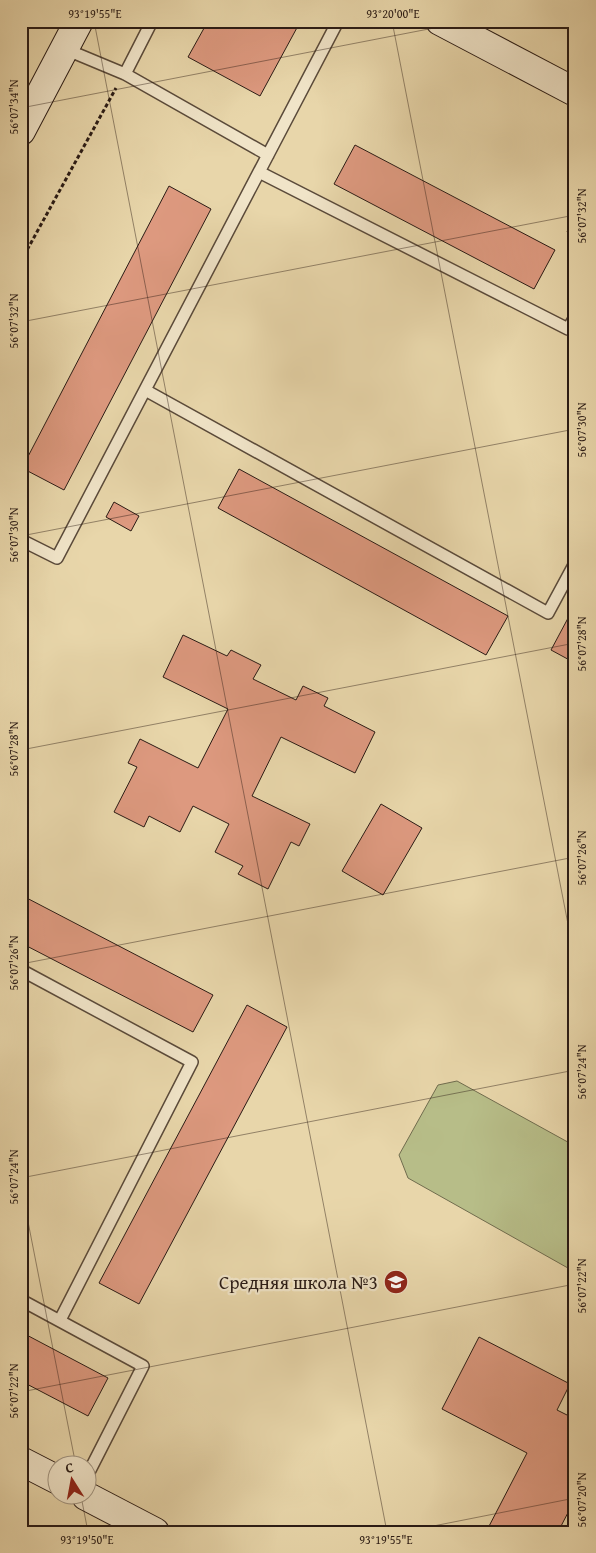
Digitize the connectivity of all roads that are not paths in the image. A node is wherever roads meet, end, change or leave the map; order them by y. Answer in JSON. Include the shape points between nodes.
{"nodes":[{"id":1,"x":80,"y":21,"type":"edge"},
{"id":2,"x":152,"y":21,"type":"edge"},
{"id":3,"x":338,"y":21,"type":"edge"},
{"id":4,"x":440,"y":21,"type":"edge"},
{"id":5,"x":65,"y":49,"type":"junction"},
{"id":6,"x":124,"y":74,"type":"junction"},
{"id":7,"x":575,"y":92,"type":"edge"},
{"id":8,"x":21,"y":131,"type":"edge"},
{"id":9,"x":268,"y":154,"type":"junction"},
{"id":10,"x":259,"y":172,"type":"junction"},
{"id":11,"x":575,"y":317,"type":"edge"},
{"id":12,"x":145,"y":390,"type":"junction"},
{"id":13,"x":21,"y":540,"type":"edge"},
{"id":14,"x":575,"y":563,"type":"edge"},
{"id":15,"x":21,"y":970,"type":"edge"},
{"id":16,"x":21,"y":1300,"type":"edge"},
{"id":17,"x":60,"y":1320,"type":"junction"},
{"id":18,"x":97,"y":1456,"type":"edge"},
{"id":19,"x":21,"y":1461,"type":"edge"},
{"id":20,"x":48,"y":1475,"type":"edge"},
{"id":21,"x":98,"y":1502,"type":"edge"},
{"id":22,"x":155,"y":1532,"type":"edge"}],
"edges":[{"from":1,"to":5,"type":"street"},
{"from":2,"to":6,"type":"lane"},
{"from":3,"to":9,"type":"lane"},
{"from":4,"to":7,"type":"street"},
{"from":5,"to":6,"type":"lane"},
{"from":5,"to":8,"type":"street"},
{"from":6,"to":9,"type":"lane"},
{"from":9,"to":10,"type":"lane"},
{"from":10,"to":11,"type":"lane","via":[[568,329]]},
{"from":10,"to":12,"type":"lane"},
{"from":12,"to":13,"type":"lane","via":[[57,558]]},
{"from":12,"to":14,"type":"lane","via":[[548,613]]},
{"from":15,"to":17,"type":"lane","via":[[192,1062]]},
{"from":16,"to":17,"type":"lane"},
{"from":17,"to":18,"type":"lane","via":[[143,1366]]},
{"from":19,"to":20,"type":"street"},
{"from":21,"to":22,"type":"street"}]}
